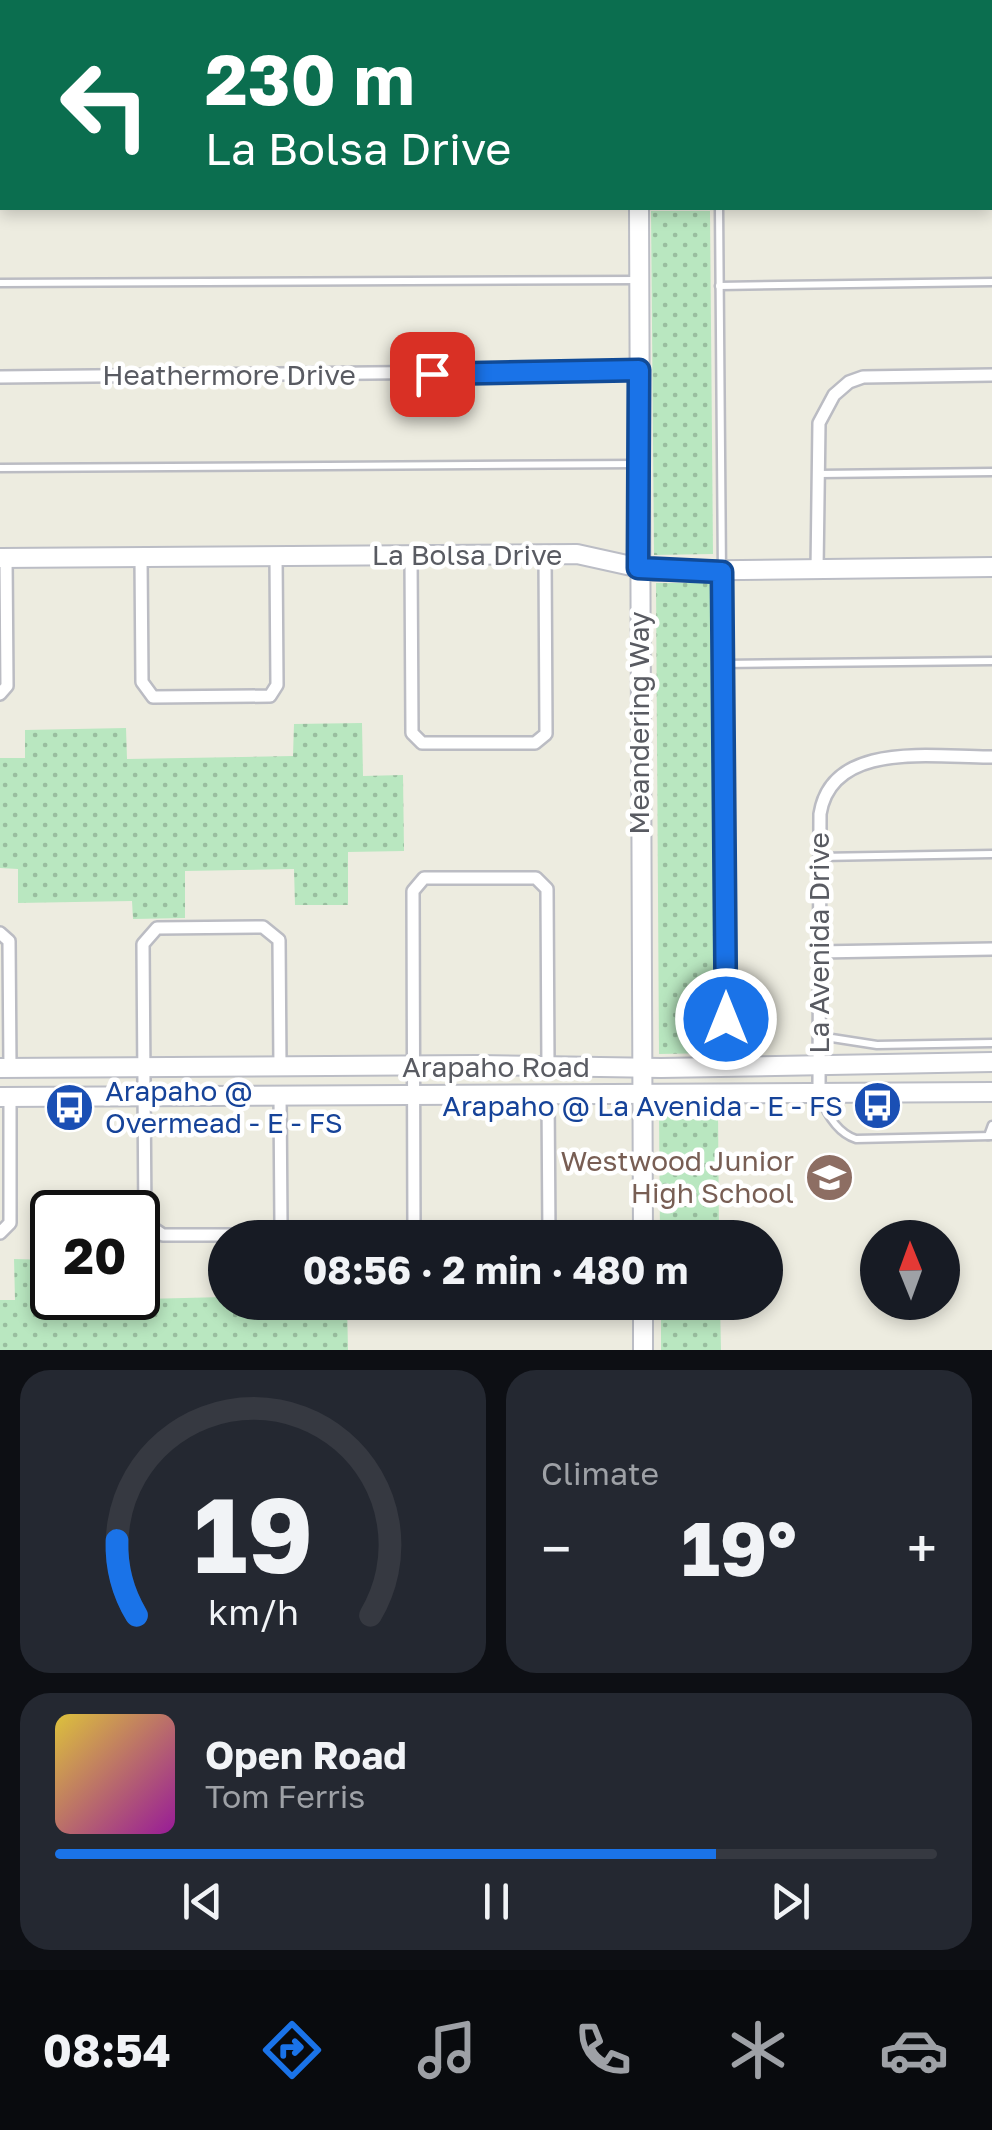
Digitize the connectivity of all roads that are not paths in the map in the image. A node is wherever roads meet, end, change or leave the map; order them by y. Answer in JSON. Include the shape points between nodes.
{"nodes":[{"id":1,"x":639,"y":210,"type":"edge"},
{"id":2,"x":719,"y":210,"type":"edge"},
{"id":3,"x":639,"y":280,"type":"junction"},
{"id":4,"x":992,"y":282,"type":"edge"},
{"id":5,"x":0,"y":284,"type":"edge"},
{"id":6,"x":719,"y":286,"type":"junction"},
{"id":7,"x":639,"y":370,"type":"junction"},
{"id":8,"x":992,"y":375,"type":"edge"},
{"id":9,"x":0,"y":376,"type":"edge"},
{"id":10,"x":639,"y":464,"type":"junction"},
{"id":11,"x":0,"y":468,"type":"edge"},
{"id":12,"x":992,"y":472,"type":"edge"},
{"id":13,"x":818,"y":474,"type":"junction"},
{"id":14,"x":545,"y":554,"type":"junction"},
{"id":15,"x":411,"y":555,"type":"junction"},
{"id":16,"x":276,"y":556,"type":"junction"},
{"id":17,"x":141,"y":557,"type":"junction"},
{"id":18,"x":3,"y":558,"type":"edge"},
{"id":19,"x":992,"y":567,"type":"edge"},
{"id":20,"x":638,"y":568,"type":"junction"},
{"id":21,"x":817,"y":570,"type":"junction"},
{"id":22,"x":722,"y":572,"type":"junction"},
{"id":23,"x":992,"y":662,"type":"edge"},
{"id":24,"x":723,"y":664,"type":"junction"},
{"id":25,"x":0,"y":694,"type":"edge"},
{"id":26,"x":992,"y":757,"type":"edge"},
{"id":27,"x":992,"y":854,"type":"edge"},
{"id":28,"x":819,"y":857,"type":"junction"},
{"id":29,"x":0,"y":933,"type":"edge"},
{"id":30,"x":992,"y":950,"type":"edge"},
{"id":31,"x":818,"y":952,"type":"junction"},
{"id":32,"x":818,"y":1036,"type":"junction"},
{"id":33,"x":992,"y":1043,"type":"edge"},
{"id":34,"x":992,"y":1062,"type":"edge"},
{"id":35,"x":818,"y":1065,"type":"junction"},
{"id":36,"x":280,"y":1066,"type":"junction"},
{"id":37,"x":413,"y":1066,"type":"junction"},
{"id":38,"x":548,"y":1067,"type":"junction"},
{"id":39,"x":726,"y":1067,"type":"junction"},
{"id":40,"x":5,"y":1068,"type":"edge"},
{"id":41,"x":144,"y":1068,"type":"junction"},
{"id":42,"x":642,"y":1068,"type":"junction"},
{"id":43,"x":992,"y":1092,"type":"edge"},
{"id":44,"x":819,"y":1093,"type":"junction"},
{"id":45,"x":548,"y":1094,"type":"junction"},
{"id":46,"x":642,"y":1094,"type":"junction"},
{"id":47,"x":413,"y":1095,"type":"junction"},
{"id":48,"x":144,"y":1096,"type":"junction"},
{"id":49,"x":280,"y":1096,"type":"junction"},
{"id":50,"x":5,"y":1097,"type":"edge"},
{"id":51,"x":992,"y":1125,"type":"edge"},
{"id":52,"x":990,"y":1136,"type":"edge"},
{"id":53,"x":414,"y":1220,"type":"edge"},
{"id":54,"x":550,"y":1220,"type":"edge"},
{"id":55,"x":642,"y":1220,"type":"edge"},
{"id":56,"x":0,"y":1233,"type":"edge"},
{"id":57,"x":643,"y":1320,"type":"edge"},
{"id":58,"x":643,"y":1350,"type":"edge"}],
"edges":[{"from":1,"to":3,"type":"street","name":"Meandering Way"},
{"from":2,"to":6,"type":"lane"},
{"from":3,"to":5,"type":"lane"},
{"from":3,"to":7,"type":"street","name":"Meandering Way"},
{"from":4,"to":6,"type":"lane"},
{"from":6,"to":22,"type":"lane"},
{"from":7,"to":9,"type":"street","name":"Heathermore Drive"},
{"from":7,"to":10,"type":"street","name":"Meandering Way"},
{"from":8,"to":13,"type":"street","via":[[849,382],[819,423]]},
{"from":10,"to":11,"type":"lane"},
{"from":10,"to":20,"type":"street","name":"Meandering Way"},
{"from":12,"to":13,"type":"lane"},
{"from":13,"to":21,"type":"street"},
{"from":14,"to":15,"type":"street","name":"La Bolsa Drive"},
{"from":14,"to":15,"type":"street","via":[[546,734],[535,743],[422,744],[412,733]]},
{"from":14,"to":20,"type":"street","name":"La Bolsa Drive"},
{"from":15,"to":16,"type":"street","name":"La Bolsa Drive"},
{"from":16,"to":17,"type":"street","name":"La Bolsa Drive"},
{"from":16,"to":17,"type":"street","via":[[277,685],[270,696],[153,696],[142,682]]},
{"from":17,"to":18,"type":"street","name":"La Bolsa Drive"},
{"from":18,"to":25,"type":"street","via":[[7,686]]},
{"from":19,"to":21,"type":"street","name":"La Bolsa Drive"},
{"from":20,"to":22,"type":"street","name":"La Bolsa Drive"},
{"from":20,"to":42,"type":"street","name":"Meandering Way"},
{"from":21,"to":22,"type":"street","name":"La Bolsa Drive"},
{"from":22,"to":24,"type":"lane"},
{"from":23,"to":24,"type":"lane"},
{"from":24,"to":39,"type":"lane"},
{"from":26,"to":28,"type":"street","name":"La Avenida Drive","via":[[877,758],[844,772],[822,797]]},
{"from":27,"to":28,"type":"lane"},
{"from":28,"to":31,"type":"street","name":"La Avenida Drive"},
{"from":29,"to":40,"type":"street","via":[[9,942]]},
{"from":30,"to":31,"type":"street"},
{"from":31,"to":32,"type":"street","name":"La Avenida Drive"},
{"from":32,"to":33,"type":"lane","via":[[876,1045]]},
{"from":32,"to":35,"type":"street","name":"La Avenida Drive"},
{"from":34,"to":35,"type":"street","name":"Arapaho Road"},
{"from":35,"to":39,"type":"street","name":"Arapaho Road"},
{"from":35,"to":44,"type":"street","name":"La Avenida Drive"},
{"from":36,"to":37,"type":"street","name":"Arapaho Road"},
{"from":36,"to":41,"type":"street","name":"Arapaho Road"},
{"from":36,"to":41,"type":"street","via":[[279,940],[262,927],[157,928],[143,944]]},
{"from":37,"to":38,"type":"street","name":"Arapaho Road"},
{"from":37,"to":38,"type":"street","via":[[412,890],[424,878],[536,878],[547,889]]},
{"from":37,"to":47,"type":"street"},
{"from":38,"to":42,"type":"street","name":"Arapaho Road"},
{"from":39,"to":42,"type":"street","name":"Arapaho Road"},
{"from":40,"to":41,"type":"street","name":"Arapaho Road"},
{"from":41,"to":48,"type":"street"},
{"from":42,"to":46,"type":"street","name":"Meandering Way"},
{"from":43,"to":44,"type":"street","name":"Arapaho Road"},
{"from":44,"to":46,"type":"street","name":"Arapaho Road"},
{"from":44,"to":52,"type":"lane","via":[[844,1135],[856,1139]]},
{"from":45,"to":46,"type":"street","name":"Arapaho Road"},
{"from":45,"to":47,"type":"street","name":"Arapaho Road"},
{"from":45,"to":54,"type":"street"},
{"from":46,"to":55,"type":"street","name":"Meandering Way"},
{"from":47,"to":49,"type":"street","name":"Arapaho Road"},
{"from":47,"to":53,"type":"street"},
{"from":48,"to":49,"type":"street","name":"Arapaho Road"},
{"from":48,"to":49,"type":"street","via":[[145,1224],[163,1235],[267,1235],[281,1225]]},
{"from":48,"to":50,"type":"street","name":"Arapaho Road"},
{"from":50,"to":56,"type":"street","via":[[10,1223]]},
{"from":51,"to":52,"type":"lane"},
{"from":57,"to":58,"type":"street"}]}
